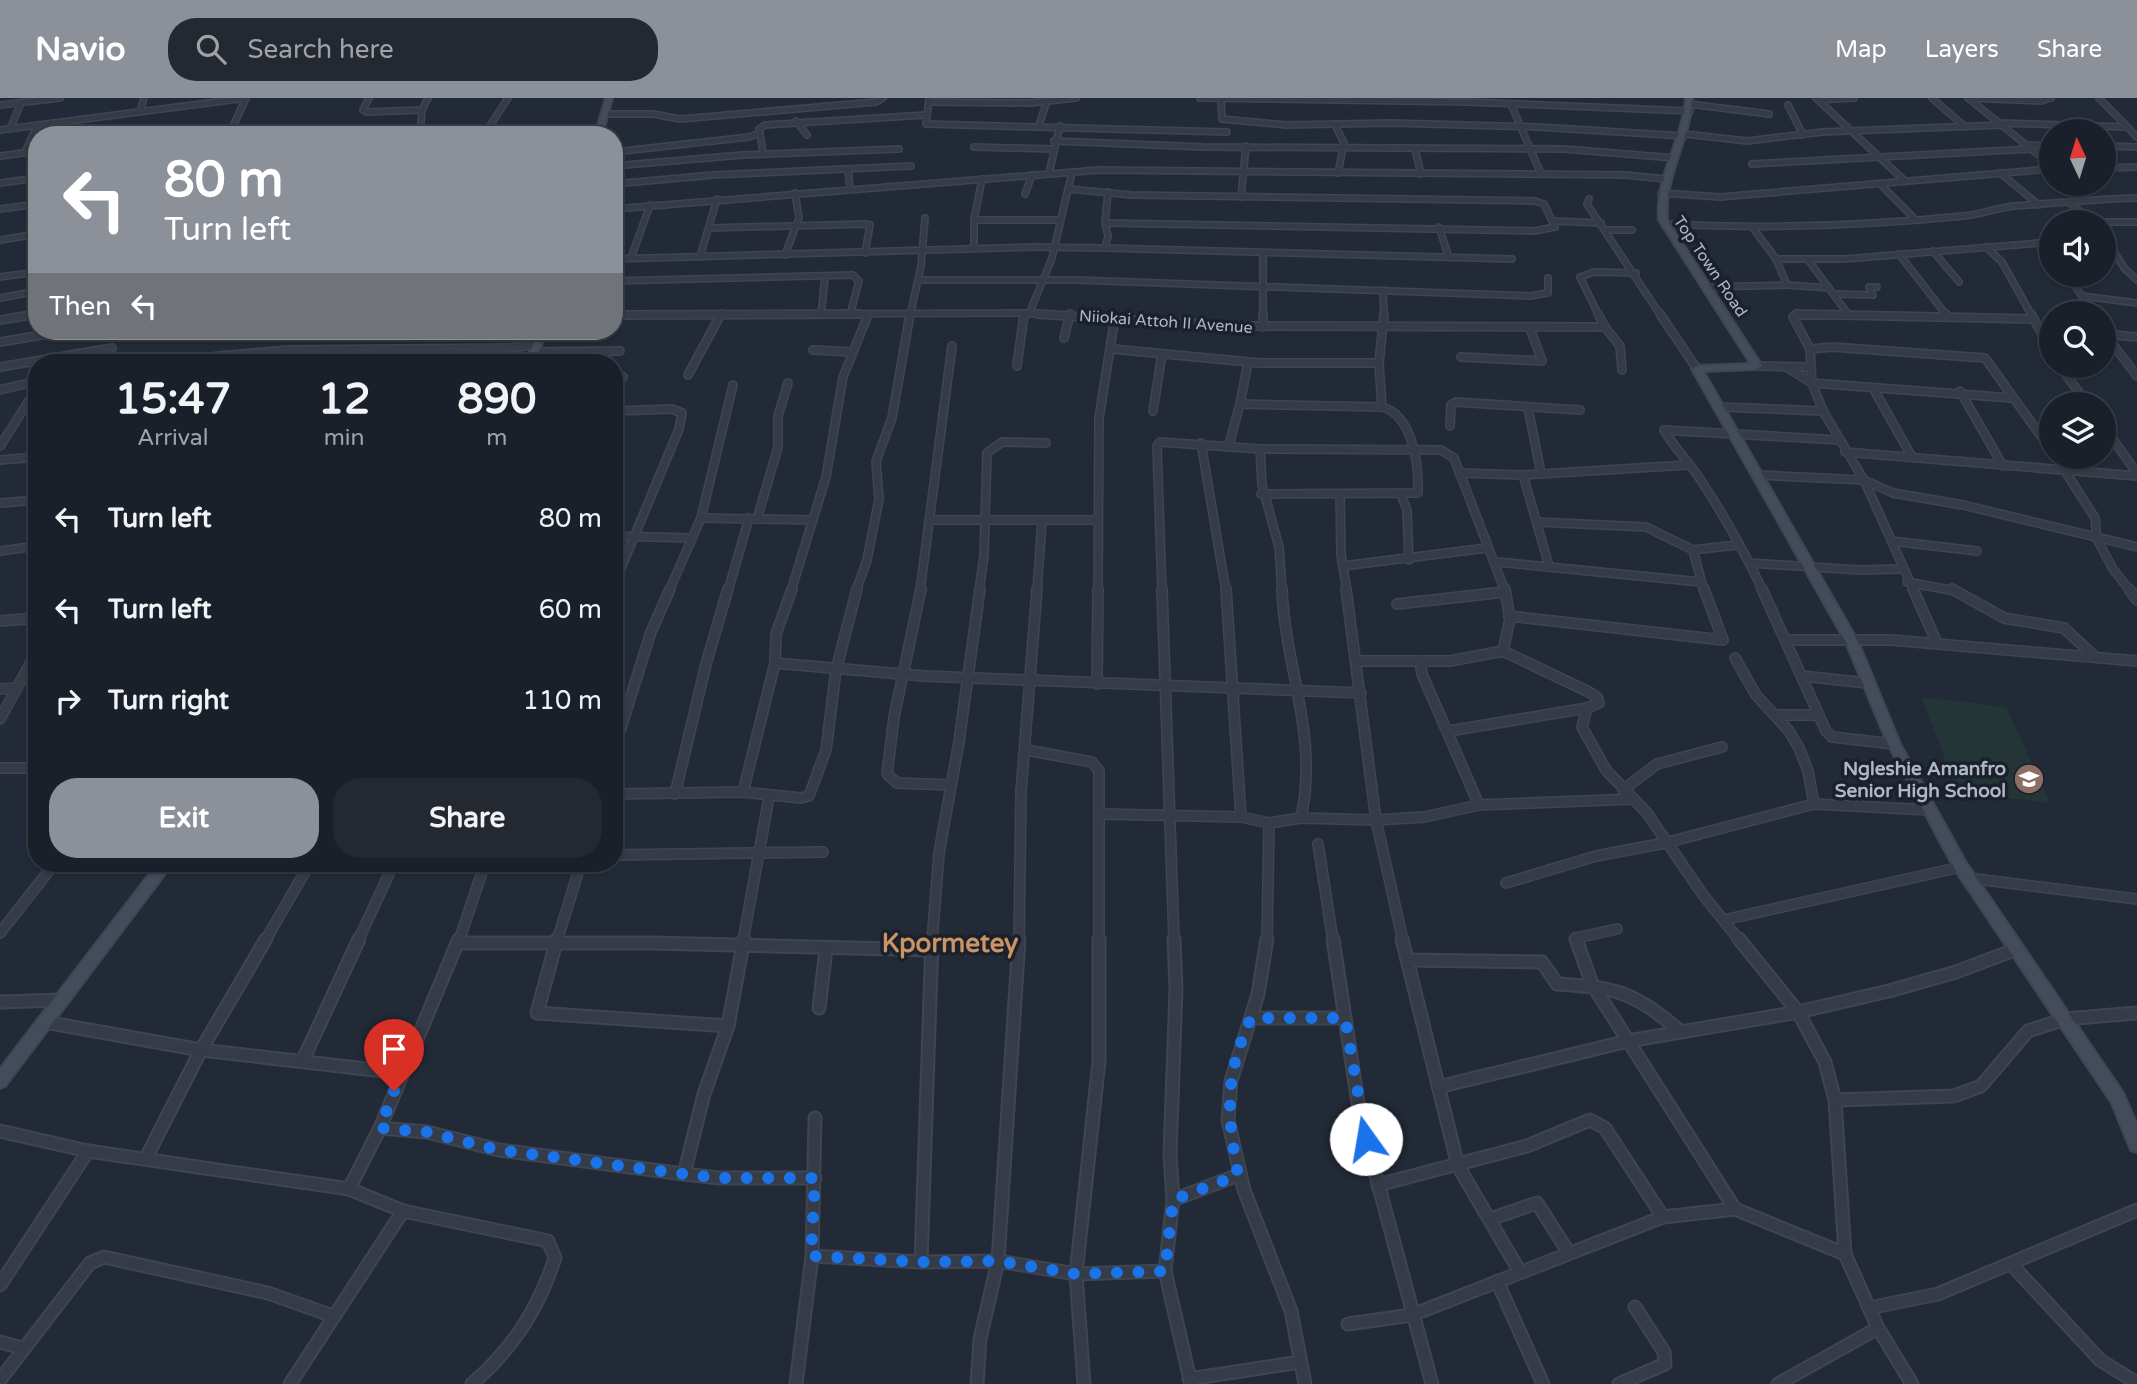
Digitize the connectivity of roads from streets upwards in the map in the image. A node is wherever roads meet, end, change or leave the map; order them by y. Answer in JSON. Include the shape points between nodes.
{"nodes":[{"id":1,"x":60,"y":98,"type":"edge"},
{"id":2,"x":144,"y":98,"type":"edge"},
{"id":3,"x":369,"y":98,"type":"edge"},
{"id":4,"x":428,"y":98,"type":"edge"},
{"id":5,"x":508,"y":98,"type":"edge"},
{"id":6,"x":610,"y":98,"type":"edge"},
{"id":7,"x":883,"y":98,"type":"edge"},
{"id":8,"x":1076,"y":98,"type":"edge"},
{"id":9,"x":1199,"y":98,"type":"edge"},
{"id":10,"x":1854,"y":98,"type":"edge"},
{"id":11,"x":1932,"y":98,"type":"edge"},
{"id":12,"x":1968,"y":98,"type":"edge"},
{"id":13,"x":2051,"y":98,"type":"edge"},
{"id":14,"x":2099,"y":98,"type":"edge"},
{"id":15,"x":231,"y":99,"type":"edge"},
{"id":16,"x":1221,"y":99,"type":"edge"},
{"id":17,"x":1817,"y":99,"type":"edge"},
{"id":18,"x":929,"y":100,"type":"edge"},
{"id":19,"x":1456,"y":100,"type":"edge"},
{"id":20,"x":21,"y":103,"type":"junction"},
{"id":21,"x":1046,"y":104,"type":"junction"},
{"id":22,"x":1511,"y":104,"type":"junction"},
{"id":23,"x":1690,"y":104,"type":"edge"},
{"id":24,"x":0,"y":106,"type":"edge"},
{"id":25,"x":1788,"y":106,"type":"dead end"},
{"id":26,"x":788,"y":108,"type":"junction"},
{"id":27,"x":422,"y":110,"type":"junction"},
{"id":28,"x":140,"y":112,"type":"junction"},
{"id":29,"x":605,"y":114,"type":"junction"},
{"id":30,"x":1769,"y":114,"type":"dead end"},
{"id":31,"x":925,"y":115,"type":"junction"},
{"id":32,"x":797,"y":122,"type":"junction"},
{"id":33,"x":2001,"y":124,"type":"junction"},
{"id":34,"x":1039,"y":125,"type":"junction"},
{"id":35,"x":37,"y":126,"type":"edge"},
{"id":36,"x":233,"y":126,"type":"edge"},
{"id":37,"x":421,"y":126,"type":"edge"},
{"id":38,"x":490,"y":126,"type":"edge"},
{"id":39,"x":601,"y":126,"type":"edge"},
{"id":40,"x":1060,"y":126,"type":"junction"},
{"id":41,"x":1520,"y":126,"type":"junction"},
{"id":42,"x":28,"y":127,"type":"edge"},
{"id":43,"x":1336,"y":127,"type":"junction"},
{"id":44,"x":1965,"y":127,"type":"junction"},
{"id":45,"x":2127,"y":127,"type":"junction"},
{"id":46,"x":10,"y":129,"type":"junction"},
{"id":47,"x":0,"y":130,"type":"edge"},
{"id":48,"x":1853,"y":131,"type":"junction"},
{"id":49,"x":1227,"y":132,"type":"dead end"},
{"id":50,"x":760,"y":133,"type":"junction"},
{"id":51,"x":807,"y":135,"type":"dead end"},
{"id":52,"x":1684,"y":135,"type":"junction"},
{"id":53,"x":1803,"y":135,"type":"junction"},
{"id":54,"x":2137,"y":137,"type":"edge"},
{"id":55,"x":1054,"y":141,"type":"junction"},
{"id":56,"x":28,"y":146,"type":"edge"},
{"id":57,"x":1246,"y":146,"type":"junction"},
{"id":58,"x":2116,"y":146,"type":"edge"},
{"id":59,"x":657,"y":147,"type":"junction"},
{"id":60,"x":974,"y":147,"type":"dead end"},
{"id":61,"x":1345,"y":147,"type":"junction"},
{"id":62,"x":2029,"y":147,"type":"junction"},
{"id":63,"x":2039,"y":147,"type":"edge"},
{"id":64,"x":2137,"y":147,"type":"edge"},
{"id":65,"x":899,"y":149,"type":"dead end"},
{"id":66,"x":1052,"y":149,"type":"junction"},
{"id":67,"x":1415,"y":149,"type":"junction"},
{"id":68,"x":1528,"y":149,"type":"junction"},
{"id":69,"x":623,"y":151,"type":"edge"},
{"id":70,"x":25,"y":152,"type":"junction"},
{"id":71,"x":28,"y":152,"type":"edge"},
{"id":72,"x":762,"y":154,"type":"junction"},
{"id":73,"x":0,"y":156,"type":"edge"},
{"id":74,"x":1878,"y":156,"type":"junction"},
{"id":75,"x":2039,"y":156,"type":"edge"},
{"id":76,"x":1675,"y":158,"type":"junction"},
{"id":77,"x":661,"y":162,"type":"junction"},
{"id":78,"x":1752,"y":164,"type":"dead end"},
{"id":79,"x":623,"y":165,"type":"edge"},
{"id":80,"x":911,"y":166,"type":"dead end"},
{"id":81,"x":2137,"y":167,"type":"edge"},
{"id":82,"x":2039,"y":168,"type":"edge"},
{"id":83,"x":2116,"y":168,"type":"edge"},
{"id":84,"x":848,"y":169,"type":"junction"},
{"id":85,"x":1242,"y":170,"type":"junction"},
{"id":86,"x":1072,"y":172,"type":"junction"},
{"id":87,"x":1049,"y":173,"type":"junction"},
{"id":88,"x":1338,"y":173,"type":"junction"},
{"id":89,"x":2000,"y":173,"type":"junction"},
{"id":90,"x":1421,"y":174,"type":"junction"},
{"id":91,"x":1541,"y":174,"type":"junction"},
{"id":92,"x":1032,"y":175,"type":"junction"},
{"id":93,"x":28,"y":179,"type":"edge"},
{"id":94,"x":982,"y":179,"type":"junction"},
{"id":95,"x":1666,"y":179,"type":"junction"},
{"id":96,"x":1905,"y":181,"type":"junction"},
{"id":97,"x":0,"y":183,"type":"edge"},
{"id":98,"x":623,"y":183,"type":"edge"},
{"id":99,"x":1880,"y":184,"type":"junction"},
{"id":100,"x":850,"y":189,"type":"junction"},
{"id":101,"x":1069,"y":189,"type":"junction"},
{"id":102,"x":1108,"y":192,"type":"junction"},
{"id":103,"x":795,"y":193,"type":"junction"},
{"id":104,"x":1661,"y":193,"type":"junction"},
{"id":105,"x":1025,"y":194,"type":"dead end"},
{"id":106,"x":1241,"y":197,"type":"junction"},
{"id":107,"x":2137,"y":198,"type":"edge"},
{"id":108,"x":717,"y":199,"type":"junction"},
{"id":109,"x":1589,"y":199,"type":"dead end"},
{"id":110,"x":2070,"y":203,"type":"junction"},
{"id":111,"x":28,"y":205,"type":"edge"},
{"id":112,"x":650,"y":205,"type":"junction"},
{"id":113,"x":2040,"y":205,"type":"junction"},
{"id":114,"x":623,"y":208,"type":"edge"},
{"id":115,"x":0,"y":209,"type":"edge"},
{"id":116,"x":2078,"y":210,"type":"edge"},
{"id":117,"x":1913,"y":217,"type":"junction"},
{"id":118,"x":925,"y":218,"type":"dead end"},
{"id":119,"x":974,"y":220,"type":"junction"},
{"id":120,"x":1060,"y":220,"type":"junction"},
{"id":121,"x":1553,"y":221,"type":"junction"},
{"id":122,"x":2116,"y":222,"type":"edge"},
{"id":123,"x":2137,"y":222,"type":"edge"},
{"id":124,"x":1105,"y":223,"type":"junction"},
{"id":125,"x":1601,"y":223,"type":"junction"},
{"id":126,"x":1665,"y":224,"type":"junction"},
{"id":127,"x":794,"y":226,"type":"junction"},
{"id":128,"x":1439,"y":227,"type":"junction"},
{"id":129,"x":709,"y":228,"type":"junction"},
{"id":130,"x":1753,"y":228,"type":"junction"},
{"id":131,"x":1607,"y":230,"type":"junction"},
{"id":132,"x":1632,"y":230,"type":"dead end"},
{"id":133,"x":28,"y":235,"type":"edge"},
{"id":134,"x":0,"y":240,"type":"edge"},
{"id":135,"x":2039,"y":242,"type":"edge"},
{"id":136,"x":1054,"y":247,"type":"junction"},
{"id":137,"x":1986,"y":247,"type":"junction"},
{"id":138,"x":1105,"y":248,"type":"junction"},
{"id":139,"x":974,"y":249,"type":"junction"},
{"id":140,"x":923,"y":251,"type":"junction"},
{"id":141,"x":1933,"y":251,"type":"junction"},
{"id":142,"x":865,"y":253,"type":"junction"},
{"id":143,"x":785,"y":254,"type":"junction"},
{"id":144,"x":1263,"y":254,"type":"junction"},
{"id":145,"x":1899,"y":254,"type":"junction"},
{"id":146,"x":2116,"y":256,"type":"edge"},
{"id":147,"x":700,"y":257,"type":"junction"},
{"id":148,"x":623,"y":258,"type":"edge"},
{"id":149,"x":631,"y":258,"type":"junction"},
{"id":150,"x":1449,"y":258,"type":"junction"},
{"id":151,"x":1512,"y":258,"type":"dead end"},
{"id":152,"x":1776,"y":259,"type":"junction"},
{"id":153,"x":1809,"y":261,"type":"junction"},
{"id":154,"x":28,"y":273,"type":"edge"},
{"id":155,"x":1636,"y":273,"type":"junction"},
{"id":156,"x":0,"y":277,"type":"edge"},
{"id":157,"x":825,"y":277,"type":"junction"},
{"id":158,"x":1548,"y":278,"type":"dead end"},
{"id":159,"x":919,"y":280,"type":"junction"},
{"id":160,"x":1044,"y":280,"type":"junction"},
{"id":161,"x":2137,"y":280,"type":"edge"},
{"id":162,"x":623,"y":281,"type":"edge"},
{"id":163,"x":1959,"y":282,"type":"dead end"},
{"id":164,"x":1264,"y":285,"type":"junction"},
{"id":165,"x":1787,"y":285,"type":"junction"},
{"id":166,"x":1709,"y":287,"type":"junction"},
{"id":167,"x":1877,"y":287,"type":"dead end"},
{"id":168,"x":2076,"y":287,"type":"edge"},
{"id":169,"x":1383,"y":290,"type":"junction"},
{"id":170,"x":1832,"y":291,"type":"junction"},
{"id":171,"x":28,"y":293,"type":"edge"},
{"id":172,"x":2082,"y":296,"type":"junction"},
{"id":173,"x":0,"y":298,"type":"edge"},
{"id":174,"x":2085,"y":301,"type":"edge"},
{"id":175,"x":2137,"y":303,"type":"edge"},
{"id":176,"x":1790,"y":306,"type":"dead end"},
{"id":177,"x":721,"y":314,"type":"junction"},
{"id":178,"x":912,"y":314,"type":"junction"},
{"id":179,"x":1027,"y":314,"type":"junction"},
{"id":180,"x":1070,"y":314,"type":"junction"},
{"id":181,"x":1848,"y":314,"type":"junction"},
{"id":182,"x":28,"y":315,"type":"edge"},
{"id":183,"x":623,"y":315,"type":"edge"},
{"id":184,"x":821,"y":315,"type":"junction"},
{"id":185,"x":850,"y":315,"type":"junction"},
{"id":186,"x":868,"y":315,"type":"junction"},
{"id":187,"x":1794,"y":315,"type":"junction"},
{"id":188,"x":1115,"y":317,"type":"junction"},
{"id":189,"x":1948,"y":317,"type":"junction"},
{"id":190,"x":2033,"y":319,"type":"junction"},
{"id":191,"x":0,"y":320,"type":"edge"},
{"id":192,"x":1385,"y":325,"type":"junction"},
{"id":193,"x":1263,"y":327,"type":"junction"},
{"id":194,"x":1605,"y":327,"type":"junction"},
{"id":195,"x":1530,"y":328,"type":"junction"},
{"id":196,"x":2039,"y":329,"type":"edge"},
{"id":197,"x":2116,"y":334,"type":"edge"},
{"id":198,"x":28,"y":337,"type":"edge"},
{"id":199,"x":2137,"y":337,"type":"edge"},
{"id":200,"x":1064,"y":338,"type":"dead end"},
{"id":201,"x":539,"y":340,"type":"edge"},
{"id":202,"x":0,"y":342,"type":"edge"},
{"id":203,"x":952,"y":346,"type":"dead end"},
{"id":204,"x":112,"y":348,"type":"dead end"},
{"id":205,"x":536,"y":348,"type":"junction"},
{"id":206,"x":1112,"y":349,"type":"junction"},
{"id":207,"x":1810,"y":349,"type":"junction"},
{"id":208,"x":2116,"y":349,"type":"edge"},
{"id":209,"x":813,"y":350,"type":"dead end"},
{"id":210,"x":620,"y":351,"type":"dead end"},
{"id":211,"x":853,"y":352,"type":"junction"},
{"id":212,"x":77,"y":354,"type":"edge"},
{"id":213,"x":248,"y":354,"type":"edge"},
{"id":214,"x":533,"y":354,"type":"edge"},
{"id":215,"x":1162,"y":355,"type":"junction"},
{"id":216,"x":1461,"y":357,"type":"dead end"},
{"id":217,"x":28,"y":362,"type":"edge"},
{"id":218,"x":1248,"y":362,"type":"junction"},
{"id":219,"x":1379,"y":362,"type":"junction"},
{"id":220,"x":1017,"y":366,"type":"dead end"},
{"id":221,"x":1757,"y":366,"type":"junction"},
{"id":222,"x":0,"y":367,"type":"edge"},
{"id":223,"x":1788,"y":368,"type":"junction"},
{"id":224,"x":1811,"y":368,"type":"junction"},
{"id":225,"x":1697,"y":369,"type":"junction"},
{"id":226,"x":1622,"y":370,"type":"dead end"},
{"id":227,"x":688,"y":375,"type":"dead end"},
{"id":228,"x":2137,"y":376,"type":"edge"},
{"id":229,"x":28,"y":383,"type":"edge"},
{"id":230,"x":788,"y":383,"type":"dead end"},
{"id":231,"x":1812,"y":383,"type":"junction"},
{"id":232,"x":733,"y":385,"type":"dead end"},
{"id":233,"x":1873,"y":388,"type":"junction"},
{"id":234,"x":0,"y":390,"type":"edge"},
{"id":235,"x":1960,"y":391,"type":"junction"},
{"id":236,"x":2012,"y":398,"type":"junction"},
{"id":237,"x":1240,"y":404,"type":"junction"},
{"id":238,"x":28,"y":405,"type":"edge"},
{"id":239,"x":1382,"y":407,"type":"junction"},
{"id":240,"x":1720,"y":407,"type":"junction"},
{"id":241,"x":1528,"y":408,"type":"junction"},
{"id":242,"x":1580,"y":410,"type":"dead end"},
{"id":243,"x":623,"y":411,"type":"edge"},
{"id":244,"x":1153,"y":411,"type":"dead end"},
{"id":245,"x":1823,"y":411,"type":"junction"},
{"id":246,"x":1450,"y":426,"type":"dead end"},
{"id":247,"x":1736,"y":433,"type":"junction"},
{"id":248,"x":2039,"y":434,"type":"edge"},
{"id":249,"x":1839,"y":440,"type":"junction"},
{"id":250,"x":1046,"y":443,"type":"dead end"},
{"id":251,"x":1201,"y":443,"type":"junction"},
{"id":252,"x":2116,"y":443,"type":"edge"},
{"id":253,"x":1229,"y":445,"type":"junction"},
{"id":254,"x":0,"y":446,"type":"edge"},
{"id":255,"x":1260,"y":449,"type":"junction"},
{"id":256,"x":1411,"y":449,"type":"junction"},
{"id":257,"x":1845,"y":452,"type":"junction"},
{"id":258,"x":1912,"y":457,"type":"junction"},
{"id":259,"x":28,"y":458,"type":"edge"},
{"id":260,"x":0,"y":460,"type":"edge"},
{"id":261,"x":1687,"y":465,"type":"junction"},
{"id":262,"x":2003,"y":466,"type":"junction"},
{"id":263,"x":2066,"y":470,"type":"junction"},
{"id":264,"x":1459,"y":473,"type":"junction"},
{"id":265,"x":1541,"y":474,"type":"junction"},
{"id":266,"x":2137,"y":474,"type":"edge"},
{"id":267,"x":1523,"y":475,"type":"junction"},
{"id":268,"x":1758,"y":475,"type":"junction"},
{"id":269,"x":1864,"y":480,"type":"junction"},
{"id":270,"x":1261,"y":494,"type":"junction"},
{"id":271,"x":1340,"y":495,"type":"junction"},
{"id":272,"x":1401,"y":495,"type":"junction"},
{"id":273,"x":28,"y":501,"type":"edge"},
{"id":274,"x":0,"y":503,"type":"edge"},
{"id":275,"x":701,"y":518,"type":"junction"},
{"id":276,"x":753,"y":519,"type":"junction"},
{"id":277,"x":812,"y":520,"type":"junction"},
{"id":278,"x":930,"y":520,"type":"junction"},
{"id":279,"x":1098,"y":520,"type":"junction"},
{"id":280,"x":1042,"y":521,"type":"junction"},
{"id":281,"x":983,"y":522,"type":"junction"},
{"id":282,"x":1537,"y":522,"type":"junction"},
{"id":283,"x":623,"y":536,"type":"edge"},
{"id":284,"x":636,"y":537,"type":"junction"},
{"id":285,"x":692,"y":538,"type":"junction"},
{"id":286,"x":2097,"y":539,"type":"junction"},
{"id":287,"x":1891,"y":541,"type":"junction"},
{"id":288,"x":1737,"y":545,"type":"junction"},
{"id":289,"x":28,"y":547,"type":"edge"},
{"id":290,"x":2137,"y":547,"type":"edge"},
{"id":291,"x":1488,"y":548,"type":"junction"},
{"id":292,"x":1693,"y":550,"type":"junction"},
{"id":293,"x":0,"y":551,"type":"edge"},
{"id":294,"x":1977,"y":551,"type":"dead end"},
{"id":295,"x":1409,"y":559,"type":"junction"},
{"id":296,"x":1497,"y":562,"type":"junction"},
{"id":297,"x":1750,"y":563,"type":"junction"},
{"id":298,"x":623,"y":565,"type":"edge"},
{"id":299,"x":1343,"y":566,"type":"junction"},
{"id":300,"x":1549,"y":566,"type":"junction"},
{"id":301,"x":1812,"y":567,"type":"junction"},
{"id":302,"x":1902,"y":569,"type":"junction"},
{"id":303,"x":1701,"y":582,"type":"junction"},
{"id":304,"x":1908,"y":582,"type":"junction"},
{"id":305,"x":1504,"y":592,"type":"junction"},
{"id":306,"x":2137,"y":600,"type":"edge"},
{"id":307,"x":1397,"y":604,"type":"dead end"},
{"id":308,"x":1509,"y":616,"type":"junction"},
{"id":309,"x":28,"y":619,"type":"edge"},
{"id":310,"x":0,"y":621,"type":"edge"},
{"id":311,"x":1787,"y":640,"type":"junction"},
{"id":312,"x":1852,"y":642,"type":"junction"},
{"id":313,"x":1937,"y":643,"type":"junction"},
{"id":314,"x":1503,"y":651,"type":"junction"},
{"id":315,"x":2095,"y":657,"type":"junction"},
{"id":316,"x":1735,"y":658,"type":"dead end"},
{"id":317,"x":1358,"y":661,"type":"junction"},
{"id":318,"x":1420,"y":661,"type":"junction"},
{"id":319,"x":2137,"y":661,"type":"edge"},
{"id":320,"x":775,"y":663,"type":"junction"},
{"id":321,"x":28,"y":667,"type":"edge"},
{"id":322,"x":836,"y":670,"type":"junction"},
{"id":323,"x":903,"y":676,"type":"junction"},
{"id":324,"x":1802,"y":676,"type":"junction"},
{"id":325,"x":966,"y":678,"type":"junction"},
{"id":326,"x":1029,"y":681,"type":"junction"},
{"id":327,"x":1867,"y":682,"type":"junction"},
{"id":328,"x":1097,"y":684,"type":"junction"},
{"id":329,"x":1165,"y":685,"type":"junction"},
{"id":330,"x":16,"y":688,"type":"junction"},
{"id":331,"x":0,"y":689,"type":"edge"},
{"id":332,"x":1231,"y":691,"type":"junction"},
{"id":333,"x":1300,"y":692,"type":"junction"},
{"id":334,"x":1361,"y":693,"type":"junction"},
{"id":335,"x":1587,"y":708,"type":"junction"},
{"id":336,"x":1775,"y":715,"type":"junction"},
{"id":337,"x":1819,"y":715,"type":"junction"},
{"id":338,"x":0,"y":719,"type":"edge"},
{"id":339,"x":623,"y":721,"type":"edge"},
{"id":340,"x":1449,"y":731,"type":"junction"},
{"id":341,"x":1894,"y":744,"type":"junction"},
{"id":342,"x":1723,"y":747,"type":"dead end"},
{"id":343,"x":1026,"y":750,"type":"junction"},
{"id":344,"x":0,"y":768,"type":"edge"},
{"id":345,"x":28,"y":768,"type":"edge"},
{"id":346,"x":951,"y":785,"type":"junction"},
{"id":347,"x":1623,"y":790,"type":"junction"},
{"id":348,"x":743,"y":792,"type":"junction"},
{"id":349,"x":675,"y":793,"type":"junction"},
{"id":350,"x":623,"y":794,"type":"edge"},
{"id":351,"x":769,"y":797,"type":"junction"},
{"id":352,"x":1634,"y":799,"type":"junction"},
{"id":353,"x":1814,"y":804,"type":"junction"},
{"id":354,"x":1479,"y":805,"type":"junction"},
{"id":355,"x":1928,"y":810,"type":"junction"},
{"id":356,"x":1101,"y":814,"type":"junction"},
{"id":357,"x":1172,"y":814,"type":"junction"},
{"id":358,"x":1241,"y":817,"type":"junction"},
{"id":359,"x":1301,"y":818,"type":"junction"},
{"id":360,"x":1376,"y":820,"type":"junction"},
{"id":361,"x":1269,"y":823,"type":"junction"},
{"id":362,"x":1665,"y":843,"type":"junction"},
{"id":363,"x":1318,"y":844,"type":"dead end"},
{"id":364,"x":823,"y":852,"type":"dead end"},
{"id":365,"x":758,"y":854,"type":"junction"},
{"id":366,"x":623,"y":855,"type":"edge"},
{"id":367,"x":48,"y":872,"type":"edge"},
{"id":368,"x":159,"y":872,"type":"edge"},
{"id":369,"x":305,"y":872,"type":"edge"},
{"id":370,"x":390,"y":872,"type":"edge"},
{"id":371,"x":482,"y":872,"type":"edge"},
{"id":372,"x":578,"y":872,"type":"edge"},
{"id":373,"x":1965,"y":872,"type":"junction"},
{"id":374,"x":1506,"y":883,"type":"dead end"},
{"id":375,"x":2137,"y":899,"type":"edge"},
{"id":376,"x":1724,"y":920,"type":"junction"},
{"id":377,"x":1617,"y":929,"type":"dead end"},
{"id":378,"x":0,"y":933,"type":"edge"},
{"id":379,"x":458,"y":943,"type":"junction"},
{"id":380,"x":554,"y":944,"type":"junction"},
{"id":381,"x":744,"y":946,"type":"junction"},
{"id":382,"x":826,"y":949,"type":"junction"},
{"id":383,"x":2017,"y":949,"type":"junction"},
{"id":384,"x":932,"y":950,"type":"junction"},
{"id":385,"x":1407,"y":960,"type":"junction"},
{"id":386,"x":1592,"y":984,"type":"junction"},
{"id":387,"x":61,"y":1000,"type":"junction"},
{"id":388,"x":0,"y":1002,"type":"edge"},
{"id":389,"x":819,"y":1008,"type":"dead end"},
{"id":390,"x":1798,"y":1012,"type":"junction"},
{"id":391,"x":2137,"y":1013,"type":"edge"},
{"id":392,"x":1251,"y":1018,"type":"junction"},
{"id":393,"x":1345,"y":1018,"type":"junction"},
{"id":394,"x":2065,"y":1019,"type":"junction"},
{"id":395,"x":44,"y":1022,"type":"junction"},
{"id":396,"x":728,"y":1026,"type":"junction"},
{"id":397,"x":1680,"y":1031,"type":"junction"},
{"id":398,"x":1628,"y":1041,"type":"junction"},
{"id":399,"x":201,"y":1050,"type":"junction"},
{"id":400,"x":303,"y":1060,"type":"junction"},
{"id":401,"x":401,"y":1073,"type":"junction"},
{"id":402,"x":0,"y":1081,"type":"edge"},
{"id":403,"x":1438,"y":1087,"type":"junction"},
{"id":404,"x":1835,"y":1100,"type":"junction"},
{"id":405,"x":815,"y":1118,"type":"dead end"},
{"id":406,"x":380,"y":1128,"type":"junction"},
{"id":407,"x":0,"y":1131,"type":"edge"},
{"id":408,"x":2136,"y":1140,"type":"edge"},
{"id":409,"x":88,"y":1151,"type":"junction"},
{"id":410,"x":146,"y":1158,"type":"junction"},
{"id":411,"x":1458,"y":1166,"type":"junction"},
{"id":412,"x":684,"y":1174,"type":"junction"},
{"id":413,"x":1238,"y":1175,"type":"junction"},
{"id":414,"x":815,"y":1178,"type":"junction"},
{"id":415,"x":1378,"y":1185,"type":"junction"},
{"id":416,"x":349,"y":1189,"type":"junction"},
{"id":417,"x":1173,"y":1200,"type":"junction"},
{"id":418,"x":1735,"y":1209,"type":"junction"},
{"id":419,"x":2137,"y":1210,"type":"edge"},
{"id":420,"x":403,"y":1211,"type":"junction"},
{"id":421,"x":1663,"y":1217,"type":"junction"},
{"id":422,"x":1490,"y":1219,"type":"junction"},
{"id":423,"x":1569,"y":1253,"type":"junction"},
{"id":424,"x":1845,"y":1254,"type":"junction"},
{"id":425,"x":811,"y":1256,"type":"junction"},
{"id":426,"x":998,"y":1261,"type":"junction"},
{"id":427,"x":921,"y":1262,"type":"junction"},
{"id":428,"x":2011,"y":1264,"type":"junction"},
{"id":429,"x":1165,"y":1271,"type":"junction"},
{"id":430,"x":1520,"y":1272,"type":"junction"},
{"id":431,"x":1076,"y":1274,"type":"junction"},
{"id":432,"x":1497,"y":1281,"type":"junction"},
{"id":433,"x":0,"y":1285,"type":"edge"},
{"id":434,"x":1635,"y":1307,"type":"dead end"},
{"id":435,"x":1869,"y":1308,"type":"junction"},
{"id":436,"x":1412,"y":1315,"type":"junction"},
{"id":437,"x":333,"y":1316,"type":"junction"},
{"id":438,"x":1348,"y":1324,"type":"dead end"},
{"id":439,"x":1878,"y":1328,"type":"junction"},
{"id":440,"x":0,"y":1342,"type":"edge"},
{"id":441,"x":23,"y":1348,"type":"junction"},
{"id":442,"x":1300,"y":1362,"type":"junction"},
{"id":443,"x":0,"y":1380,"type":"edge"},
{"id":444,"x":1190,"y":1381,"type":"edge"},
{"id":445,"x":2137,"y":1383,"type":"edge"},
{"id":446,"x":290,"y":1384,"type":"edge"},
{"id":447,"x":472,"y":1384,"type":"edge"},
{"id":448,"x":796,"y":1384,"type":"edge"},
{"id":449,"x":977,"y":1384,"type":"edge"},
{"id":450,"x":1084,"y":1384,"type":"edge"},
{"id":451,"x":1305,"y":1384,"type":"edge"},
{"id":452,"x":1432,"y":1384,"type":"edge"},
{"id":453,"x":1543,"y":1384,"type":"edge"},
{"id":454,"x":1619,"y":1384,"type":"edge"},
{"id":455,"x":1778,"y":1384,"type":"edge"},
{"id":456,"x":1912,"y":1384,"type":"edge"}],
"edges":[{"from":1,"to":20,"type":"street"},
{"from":2,"to":28,"type":"street"},
{"from":3,"to":27,"type":"street","via":[[366,112]]},
{"from":4,"to":27,"type":"street"},
{"from":5,"to":38,"type":"street"},
{"from":6,"to":29,"type":"street"},
{"from":7,"to":26,"type":"street","via":[[880,102]]},
{"from":8,"to":21,"type":"street"},
{"from":9,"to":16,"type":"street"},
{"from":10,"to":17,"type":"street"},
{"from":11,"to":44,"type":"street"},
{"from":12,"to":13,"type":"street"},
{"from":12,"to":33,"type":"street"},
{"from":14,"to":45,"type":"street"},
{"from":15,"to":28,"type":"street"},
{"from":15,"to":36,"type":"street","via":[[246,98]]},
{"from":16,"to":19,"type":"street"},
{"from":16,"to":43,"type":"street","via":[[1223,119]]},
{"from":17,"to":48,"type":"street"},
{"from":18,"to":21,"type":"street"},
{"from":18,"to":31,"type":"street"},
{"from":19,"to":22,"type":"street"},
{"from":20,"to":24,"type":"street"},
{"from":20,"to":46,"type":"street"},
{"from":21,"to":34,"type":"street"},
{"from":22,"to":23,"type":"street"},
{"from":22,"to":41,"type":"street"},
{"from":23,"to":30,"type":"street"},
{"from":23,"to":52,"type":"street","name":"Top Town Road"},
{"from":25,"to":53,"type":"street"},
{"from":26,"to":29,"type":"street","via":[[680,119]]},
{"from":26,"to":32,"type":"street"},
{"from":27,"to":37,"type":"street"},
{"from":28,"to":35,"type":"street"},
{"from":29,"to":39,"type":"street"},
{"from":31,"to":32,"type":"street"},
{"from":31,"to":34,"type":"street","via":[[926,124]]},
{"from":32,"to":50,"type":"street","via":[[765,125]]},
{"from":32,"to":51,"type":"street"},
{"from":33,"to":44,"type":"street"},
{"from":33,"to":45,"type":"street"},
{"from":33,"to":62,"type":"street"},
{"from":34,"to":40,"type":"street"},
{"from":40,"to":49,"type":"street"},
{"from":40,"to":55,"type":"street"},
{"from":41,"to":43,"type":"street","via":[[1388,123]]},
{"from":41,"to":52,"type":"street"},
{"from":41,"to":68,"type":"street"},
{"from":42,"to":46,"type":"street"},
{"from":43,"to":61,"type":"street"},
{"from":44,"to":48,"type":"street"},
{"from":45,"to":54,"type":"street"},
{"from":46,"to":47,"type":"street"},
{"from":48,"to":53,"type":"street"},
{"from":48,"to":74,"type":"street"},
{"from":50,"to":59,"type":"street"},
{"from":50,"to":72,"type":"street"},
{"from":52,"to":53,"type":"street","via":[[1746,141]]},
{"from":52,"to":76,"type":"street","name":"Top Town Road"},
{"from":55,"to":57,"type":"street","via":[[1186,148]]},
{"from":55,"to":66,"type":"street"},
{"from":56,"to":70,"type":"street"},
{"from":57,"to":61,"type":"street"},
{"from":57,"to":85,"type":"street"},
{"from":58,"to":64,"type":"street"},
{"from":59,"to":69,"type":"street"},
{"from":59,"to":77,"type":"street"},
{"from":60,"to":66,"type":"street"},
{"from":61,"to":67,"type":"street"},
{"from":61,"to":88,"type":"street"},
{"from":62,"to":63,"type":"street"},
{"from":62,"to":74,"type":"street"},
{"from":62,"to":75,"type":"street"},
{"from":65,"to":72,"type":"street"},
{"from":66,"to":87,"type":"street"},
{"from":67,"to":68,"type":"street"},
{"from":67,"to":90,"type":"street"},
{"from":68,"to":76,"type":"street"},
{"from":68,"to":91,"type":"street"},
{"from":70,"to":71,"type":"street"},
{"from":70,"to":73,"type":"street"},
{"from":72,"to":77,"type":"street"},
{"from":74,"to":78,"type":"street"},
{"from":74,"to":96,"type":"street"},
{"from":76,"to":95,"type":"street","name":"Top Town Road"},
{"from":77,"to":79,"type":"street"},
{"from":80,"to":84,"type":"street"},
{"from":81,"to":83,"type":"street"},
{"from":82,"to":89,"type":"street"},
{"from":84,"to":98,"type":"street"},
{"from":84,"to":100,"type":"street"},
{"from":85,"to":86,"type":"street"},
{"from":85,"to":88,"type":"street"},
{"from":85,"to":106,"type":"street"},
{"from":86,"to":87,"type":"street"},
{"from":86,"to":101,"type":"street"},
{"from":87,"to":92,"type":"street"},
{"from":88,"to":90,"type":"street"},
{"from":89,"to":96,"type":"street"},
{"from":89,"to":113,"type":"street"},
{"from":90,"to":91,"type":"street"},
{"from":91,"to":95,"type":"street"},
{"from":92,"to":94,"type":"street"},
{"from":92,"to":105,"type":"street"},
{"from":93,"to":97,"type":"street"},
{"from":94,"to":100,"type":"street"},
{"from":94,"to":119,"type":"street"},
{"from":95,"to":104,"type":"street","name":"Top Town Road"},
{"from":96,"to":99,"type":"street"},
{"from":99,"to":104,"type":"street","via":[[1708,197]]},
{"from":99,"to":117,"type":"street"},
{"from":100,"to":103,"type":"street"},
{"from":101,"to":102,"type":"street"},
{"from":101,"to":120,"type":"street"},
{"from":102,"to":106,"type":"street"},
{"from":102,"to":124,"type":"street"},
{"from":103,"to":108,"type":"street"},
{"from":103,"to":127,"type":"street","via":[[800,214]]},
{"from":104,"to":126,"type":"street","name":"Top Town Road"},
{"from":106,"to":121,"type":"street","via":[[1535,201],[1544,204]]},
{"from":107,"to":110,"type":"street"},
{"from":108,"to":112,"type":"street"},
{"from":108,"to":129,"type":"street"},
{"from":109,"to":125,"type":"street","via":[[1587,204]]},
{"from":110,"to":113,"type":"street"},
{"from":110,"to":116,"type":"street"},
{"from":111,"to":115,"type":"street"},
{"from":112,"to":114,"type":"street"},
{"from":112,"to":149,"type":"street"},
{"from":113,"to":117,"type":"street","via":[[1966,216]]},
{"from":117,"to":130,"type":"street"},
{"from":118,"to":140,"type":"street"},
{"from":119,"to":120,"type":"street"},
{"from":119,"to":139,"type":"street"},
{"from":120,"to":136,"type":"street"},
{"from":121,"to":125,"type":"street"},
{"from":121,"to":128,"type":"street","via":[[1555,229],[1548,231]]},
{"from":122,"to":123,"type":"street"},
{"from":124,"to":128,"type":"street"},
{"from":124,"to":138,"type":"street"},
{"from":125,"to":131,"type":"street"},
{"from":126,"to":130,"type":"street"},
{"from":126,"to":166,"type":"street","name":"Top Town Road"},
{"from":127,"to":129,"type":"street"},
{"from":127,"to":142,"type":"street","via":[[870,225]]},
{"from":127,"to":143,"type":"street"},
{"from":128,"to":150,"type":"street"},
{"from":129,"to":147,"type":"street"},
{"from":130,"to":152,"type":"street"},
{"from":131,"to":132,"type":"street"},
{"from":131,"to":155,"type":"street"},
{"from":133,"to":134,"type":"street"},
{"from":135,"to":137,"type":"street"},
{"from":136,"to":138,"type":"street"},
{"from":136,"to":139,"type":"street"},
{"from":136,"to":160,"type":"street"},
{"from":137,"to":141,"type":"street"},
{"from":137,"to":190,"type":"street","via":[[2002,262]]},
{"from":138,"to":144,"type":"street"},
{"from":139,"to":140,"type":"street"},
{"from":140,"to":142,"type":"street"},
{"from":140,"to":159,"type":"street"},
{"from":141,"to":145,"type":"street"},
{"from":141,"to":163,"type":"street"},
{"from":142,"to":143,"type":"street"},
{"from":143,"to":147,"type":"street"},
{"from":144,"to":150,"type":"street"},
{"from":144,"to":164,"type":"street"},
{"from":145,"to":153,"type":"street"},
{"from":145,"to":189,"type":"street"},
{"from":146,"to":161,"type":"street"},
{"from":147,"to":149,"type":"street"},
{"from":148,"to":149,"type":"street"},
{"from":150,"to":151,"type":"street"},
{"from":152,"to":153,"type":"street"},
{"from":152,"to":165,"type":"street"},
{"from":153,"to":170,"type":"street"},
{"from":154,"to":156,"type":"street"},
{"from":155,"to":194,"type":"street","via":[[1594,272],[1580,277]]},
{"from":155,"to":225,"type":"street"},
{"from":157,"to":162,"type":"street"},
{"from":157,"to":184,"type":"street"},
{"from":157,"to":185,"type":"street","via":[[857,277],[858,292]]},
{"from":158,"to":169,"type":"street","via":[[1550,290],[1542,295]]},
{"from":159,"to":160,"type":"street"},
{"from":159,"to":178,"type":"street"},
{"from":160,"to":164,"type":"street"},
{"from":160,"to":179,"type":"street"},
{"from":164,"to":169,"type":"street"},
{"from":164,"to":193,"type":"street"},
{"from":165,"to":166,"type":"street"},
{"from":165,"to":170,"type":"street"},
{"from":166,"to":221,"type":"street","name":"Top Town Road"},
{"from":167,"to":170,"type":"street","via":[[1869,287],[1873,295]]},
{"from":168,"to":172,"type":"street"},
{"from":169,"to":192,"type":"street"},
{"from":170,"to":181,"type":"street"},
{"from":171,"to":173,"type":"street"},
{"from":172,"to":174,"type":"street"},
{"from":172,"to":175,"type":"street"},
{"from":176,"to":187,"type":"street"},
{"from":177,"to":183,"type":"street","name":"Niiokai Attoh II Avenue"},
{"from":177,"to":184,"type":"street","name":"Niiokai Attoh II Avenue"},
{"from":177,"to":227,"type":"street"},
{"from":178,"to":179,"type":"street","name":"Niiokai Attoh II Avenue"},
{"from":178,"to":186,"type":"street","name":"Niiokai Attoh II Avenue"},
{"from":178,"to":322,"type":"street","via":[[892,418],[876,461],[879,499],[867,560]]},
{"from":179,"to":180,"type":"street","name":"Niiokai Attoh II Avenue"},
{"from":179,"to":220,"type":"street"},
{"from":180,"to":188,"type":"street","name":"Niiokai Attoh II Avenue"},
{"from":180,"to":200,"type":"street"},
{"from":181,"to":187,"type":"street"},
{"from":181,"to":189,"type":"street"},
{"from":182,"to":191,"type":"street"},
{"from":184,"to":185,"type":"street","name":"Niiokai Attoh II Avenue"},
{"from":185,"to":186,"type":"street","name":"Niiokai Attoh II Avenue"},
{"from":186,"to":211,"type":"street"},
{"from":187,"to":207,"type":"street"},
{"from":188,"to":193,"type":"street","name":"Niiokai Attoh II Avenue"},
{"from":188,"to":206,"type":"street"},
{"from":189,"to":190,"type":"street"},
{"from":190,"to":196,"type":"street"},
{"from":192,"to":193,"type":"street","name":"Niiokai Attoh II Avenue"},
{"from":192,"to":195,"type":"street","name":"Niiokai Attoh II Avenue"},
{"from":192,"to":219,"type":"street"},
{"from":194,"to":195,"type":"street","name":"Niiokai Attoh II Avenue"},
{"from":194,"to":226,"type":"street","via":[[1624,356]]},
{"from":195,"to":216,"type":"street","via":[[1542,361]]},
{"from":197,"to":199,"type":"street"},
{"from":198,"to":202,"type":"street"},
{"from":201,"to":205,"type":"street"},
{"from":203,"to":278,"type":"street"},
{"from":204,"to":212,"type":"street"},
{"from":205,"to":210,"type":"street"},
{"from":205,"to":213,"type":"street"},
{"from":205,"to":214,"type":"street"},
{"from":206,"to":215,"type":"street"},
{"from":206,"to":279,"type":"street","via":[[1098,432]]},
{"from":207,"to":224,"type":"street"},
{"from":207,"to":236,"type":"street","via":[[1985,358]]},
{"from":208,"to":228,"type":"street"},
{"from":209,"to":211,"type":"street"},
{"from":211,"to":277,"type":"street","via":[[843,377],[826,477]]},
{"from":215,"to":218,"type":"street"},
{"from":215,"to":244,"type":"street"},
{"from":217,"to":222,"type":"street"},
{"from":218,"to":219,"type":"street"},
{"from":218,"to":237,"type":"street"},
{"from":219,"to":239,"type":"street"},
{"from":221,"to":223,"type":"street"},
{"from":221,"to":225,"type":"street"},
{"from":223,"to":224,"type":"street"},
{"from":223,"to":231,"type":"street"},
{"from":224,"to":231,"type":"street"},
{"from":225,"to":240,"type":"street"},
{"from":229,"to":234,"type":"street"},
{"from":230,"to":276,"type":"street","via":[[778,416],[778,447]]},
{"from":231,"to":233,"type":"street"},
{"from":231,"to":245,"type":"street"},
{"from":232,"to":275,"type":"street"},
{"from":233,"to":235,"type":"street"},
{"from":233,"to":258,"type":"street"},
{"from":235,"to":236,"type":"street"},
{"from":235,"to":262,"type":"street"},
{"from":236,"to":248,"type":"street"},
{"from":237,"to":239,"type":"street"},
{"from":237,"to":253,"type":"street"},
{"from":238,"to":254,"type":"street"},
{"from":239,"to":256,"type":"street","via":[[1402,420]]},
{"from":240,"to":245,"type":"street"},
{"from":240,"to":247,"type":"street"},
{"from":241,"to":242,"type":"street"},
{"from":241,"to":246,"type":"street","via":[[1452,403]]},
{"from":241,"to":265,"type":"street"},
{"from":243,"to":284,"type":"street","via":[[672,409],[682,413]]},
{"from":245,"to":249,"type":"street"},
{"from":247,"to":249,"type":"street"},
{"from":247,"to":261,"type":"street","via":[[1667,428],[1665,435]]},
{"from":247,"to":268,"type":"street"},
{"from":249,"to":257,"type":"street"},
{"from":250,"to":281,"type":"street","via":[[1002,442],[987,453]]},
{"from":251,"to":253,"type":"street"},
{"from":251,"to":329,"type":"street","via":[[1168,441],[1157,446]]},
{"from":251,"to":332,"type":"street","via":[[1229,607]]},
{"from":252,"to":266,"type":"street"},
{"from":253,"to":255,"type":"street"},
{"from":255,"to":256,"type":"street"},
{"from":255,"to":270,"type":"street"},
{"from":256,"to":264,"type":"street","via":[[1449,454]]},
{"from":256,"to":272,"type":"street","via":[[1419,490]]},
{"from":257,"to":258,"type":"street"},
{"from":257,"to":269,"type":"street"},
{"from":258,"to":262,"type":"street"},
{"from":259,"to":260,"type":"street"},
{"from":261,"to":265,"type":"street"},
{"from":261,"to":288,"type":"street"},
{"from":262,"to":263,"type":"street"},
{"from":263,"to":266,"type":"street"},
{"from":263,"to":286,"type":"street","via":[[2095,518]]},
{"from":264,"to":267,"type":"street"},
{"from":264,"to":291,"type":"street"},
{"from":265,"to":267,"type":"street"},
{"from":267,"to":282,"type":"street"},
{"from":268,"to":269,"type":"street"},
{"from":268,"to":301,"type":"street"},
{"from":269,"to":286,"type":"street","via":[[1893,493],[1963,505]]},
{"from":269,"to":287,"type":"street"},
{"from":270,"to":271,"type":"street"},
{"from":270,"to":333,"type":"street","via":[[1277,538]]},
{"from":271,"to":272,"type":"street"},
{"from":271,"to":299,"type":"street"},
{"from":272,"to":295,"type":"street","via":[[1407,510]]},
{"from":273,"to":274,"type":"street"},
{"from":275,"to":276,"type":"street"},
{"from":275,"to":285,"type":"street"},
{"from":276,"to":277,"type":"street"},
{"from":276,"to":349,"type":"street","via":[[706,664]]},
{"from":277,"to":320,"type":"street","via":[[779,622]]},
{"from":278,"to":281,"type":"street"},
{"from":278,"to":323,"type":"street"},
{"from":279,"to":280,"type":"street"},
{"from":279,"to":328,"type":"street"},
{"from":280,"to":281,"type":"street"},
{"from":280,"to":326,"type":"street"},
{"from":281,"to":325,"type":"street","via":[[984,556]]},
{"from":282,"to":292,"type":"street","via":[[1646,527]]},
{"from":282,"to":300,"type":"street"},
{"from":283,"to":284,"type":"street"},
{"from":284,"to":285,"type":"street"},
{"from":284,"to":298,"type":"street"},
{"from":285,"to":339,"type":"street","via":[[651,632]]},
{"from":286,"to":290,"type":"street"},
{"from":286,"to":306,"type":"street"},
{"from":287,"to":294,"type":"street"},
{"from":287,"to":302,"type":"street"},
{"from":288,"to":292,"type":"street"},
{"from":288,"to":297,"type":"street"},
{"from":289,"to":293,"type":"street"},
{"from":291,"to":295,"type":"street"},
{"from":291,"to":296,"type":"street"},
{"from":292,"to":303,"type":"street"},
{"from":295,"to":299,"type":"street"},
{"from":296,"to":300,"type":"street"},
{"from":296,"to":305,"type":"street"},
{"from":297,"to":301,"type":"street"},
{"from":297,"to":311,"type":"street"},
{"from":299,"to":317,"type":"street"},
{"from":300,"to":303,"type":"street"},
{"from":301,"to":302,"type":"street"},
{"from":301,"to":312,"type":"street"},
{"from":302,"to":304,"type":"street"},
{"from":303,"to":308,"type":"street","via":[[1723,640]]},
{"from":304,"to":313,"type":"street"},
{"from":304,"to":315,"type":"street","via":[[1950,588],[2004,618],[2064,628]]},
{"from":305,"to":307,"type":"street"},
{"from":305,"to":308,"type":"street"},
{"from":308,"to":314,"type":"street","via":[[1511,634]]},
{"from":309,"to":310,"type":"street"},
{"from":311,"to":312,"type":"street"},
{"from":311,"to":324,"type":"street"},
{"from":312,"to":313,"type":"street"},
{"from":312,"to":327,"type":"street"},
{"from":313,"to":315,"type":"street"},
{"from":314,"to":318,"type":"street"},
{"from":314,"to":335,"type":"street","via":[[1597,697],[1599,702]]},
{"from":315,"to":319,"type":"street"},
{"from":316,"to":336,"type":"street","via":[[1756,695]]},
{"from":317,"to":318,"type":"street"},
{"from":317,"to":334,"type":"street"},
{"from":318,"to":340,"type":"street"},
{"from":320,"to":322,"type":"street"},
{"from":320,"to":348,"type":"street"},
{"from":321,"to":330,"type":"street"},
{"from":322,"to":323,"type":"street"},
{"from":322,"to":351,"type":"street","via":[[825,750],[814,789],[800,798]]},
{"from":323,"to":325,"type":"street"},
{"from":323,"to":346,"type":"street","via":[[887,774],[897,783]]},
{"from":324,"to":327,"type":"street"},
{"from":324,"to":337,"type":"street"},
{"from":325,"to":326,"type":"street"},
{"from":325,"to":346,"type":"street"},
{"from":326,"to":328,"type":"street"},
{"from":326,"to":343,"type":"street"},
{"from":327,"to":341,"type":"street"},
{"from":328,"to":329,"type":"street"},
{"from":329,"to":332,"type":"street"},
{"from":329,"to":357,"type":"street"},
{"from":330,"to":331,"type":"street"},
{"from":330,"to":338,"type":"street"},
{"from":332,"to":333,"type":"street"},
{"from":332,"to":358,"type":"street"},
{"from":333,"to":334,"type":"street"},
{"from":333,"to":359,"type":"street","via":[[1308,772]]},
{"from":334,"to":360,"type":"street"},
{"from":335,"to":340,"type":"street"},
{"from":335,"to":347,"type":"street","via":[[1582,727]]},
{"from":336,"to":337,"type":"street"},
{"from":336,"to":353,"type":"street","via":[[1799,748]]},
{"from":337,"to":341,"type":"street","via":[[1832,737]]},
{"from":340,"to":354,"type":"street"},
{"from":341,"to":355,"type":"street"},
{"from":342,"to":347,"type":"street","via":[[1658,761]]},
{"from":343,"to":356,"type":"street","via":[[1093,762],[1099,771]]},
{"from":343,"to":426,"type":"street","via":[[1018,860],[1019,958]]},
{"from":344,"to":345,"type":"street"},
{"from":346,"to":384,"type":"street","via":[[939,853]]},
{"from":347,"to":352,"type":"street"},
{"from":348,"to":349,"type":"street"},
{"from":348,"to":351,"type":"street"},
{"from":349,"to":350,"type":"street"},
{"from":351,"to":365,"type":"street"},
{"from":352,"to":354,"type":"street"},
{"from":352,"to":362,"type":"street"},
{"from":353,"to":355,"type":"street"},
{"from":353,"to":362,"type":"street"},
{"from":354,"to":360,"type":"street","via":[[1424,817]]},
{"from":355,"to":373,"type":"street"},
{"from":356,"to":357,"type":"street"},
{"from":356,"to":431,"type":"street","via":[[1099,1061]]},
{"from":357,"to":358,"type":"street"},
{"from":357,"to":417,"type":"street","via":[[1176,990],[1170,1154]]},
{"from":358,"to":361,"type":"street"},
{"from":359,"to":360,"type":"street"},
{"from":359,"to":361,"type":"street"},
{"from":360,"to":385,"type":"street"},
{"from":361,"to":392,"type":"street","via":[[1272,882]]},
{"from":362,"to":374,"type":"street","via":[[1585,859]]},
{"from":362,"to":376,"type":"street"},
{"from":363,"to":393,"type":"street"},
{"from":364,"to":365,"type":"street"},
{"from":365,"to":366,"type":"street"},
{"from":365,"to":381,"type":"street"},
{"from":367,"to":378,"type":"street"},
{"from":368,"to":387,"type":"street"},
{"from":369,"to":399,"type":"street"},
{"from":370,"to":400,"type":"street"},
{"from":371,"to":379,"type":"street"},
{"from":372,"to":380,"type":"street"},
{"from":373,"to":375,"type":"street"},
{"from":373,"to":376,"type":"street"},
{"from":373,"to":383,"type":"street"},
{"from":376,"to":390,"type":"street"},
{"from":377,"to":386,"type":"street","via":[[1576,937]]},
{"from":379,"to":380,"type":"street"},
{"from":379,"to":401,"type":"street"},
{"from":380,"to":381,"type":"street"},
{"from":380,"to":396,"type":"street","via":[[537,1013]]},
{"from":381,"to":382,"type":"street"},
{"from":381,"to":396,"type":"street"},
{"from":382,"to":384,"type":"street"},
{"from":382,"to":389,"type":"street"},
{"from":383,"to":390,"type":"street","via":[[1956,972]]},
{"from":383,"to":394,"type":"street"},
{"from":384,"to":427,"type":"street"},
{"from":385,"to":386,"type":"street","via":[[1542,962],[1556,984]]},
{"from":385,"to":403,"type":"street"},
{"from":386,"to":397,"type":"street","via":[[1647,1003]]},
{"from":386,"to":398,"type":"street"},
{"from":387,"to":388,"type":"street"},
{"from":387,"to":395,"type":"street"},
{"from":390,"to":397,"type":"street"},
{"from":390,"to":404,"type":"street","via":[[1825,1062]]},
{"from":391,"to":394,"type":"street"},
{"from":392,"to":393,"type":"street"},
{"from":392,"to":413,"type":"street","via":[[1228,1095]]},
{"from":393,"to":415,"type":"street","via":[[1360,1116]]},
{"from":394,"to":404,"type":"street","via":[[2028,1031],[1981,1086],[1954,1096]]},
{"from":394,"to":408,"type":"street","via":[[2118,1098]]},
{"from":395,"to":399,"type":"street"},
{"from":395,"to":402,"type":"street"},
{"from":396,"to":412,"type":"street","via":[[704,1094]]},
{"from":397,"to":398,"type":"street"},
{"from":398,"to":403,"type":"street"},
{"from":398,"to":418,"type":"street"},
{"from":399,"to":400,"type":"street"},
{"from":399,"to":410,"type":"street"},
{"from":400,"to":401,"type":"street"},
{"from":401,"to":406,"type":"street"},
{"from":403,"to":411,"type":"street"},
{"from":404,"to":424,"type":"street"},
{"from":405,"to":414,"type":"street"},
{"from":406,"to":412,"type":"street","via":[[427,1132],[499,1150]]},
{"from":406,"to":416,"type":"street"},
{"from":407,"to":409,"type":"street"},
{"from":409,"to":410,"type":"street"},
{"from":409,"to":433,"type":"street"},
{"from":410,"to":416,"type":"street"},
{"from":411,"to":415,"type":"street"},
{"from":411,"to":421,"type":"street","via":[[1596,1120]]},
{"from":411,"to":422,"type":"street"},
{"from":412,"to":414,"type":"street"},
{"from":413,"to":417,"type":"street"},
{"from":413,"to":442,"type":"street","via":[[1290,1304]]},
{"from":414,"to":425,"type":"street"},
{"from":415,"to":436,"type":"street"},
{"from":416,"to":420,"type":"street"},
{"from":417,"to":429,"type":"street"},
{"from":418,"to":421,"type":"street"},
{"from":418,"to":424,"type":"street"},
{"from":419,"to":428,"type":"street"},
{"from":420,"to":437,"type":"street"},
{"from":420,"to":447,"type":"street","via":[[548,1241],[553,1248],[555,1258],[531,1318],[505,1357]]},
{"from":421,"to":423,"type":"street"},
{"from":422,"to":423,"type":"street","via":[[1537,1203]]},
{"from":422,"to":430,"type":"street"},
{"from":423,"to":430,"type":"street"},
{"from":424,"to":435,"type":"street"},
{"from":425,"to":427,"type":"street"},
{"from":425,"to":448,"type":"street"},
{"from":426,"to":427,"type":"street"},
{"from":426,"to":431,"type":"street"},
{"from":426,"to":449,"type":"street","via":[[980,1339]]},
{"from":428,"to":435,"type":"street","via":[[1938,1294]]},
{"from":428,"to":445,"type":"street","via":[[2100,1360]]},
{"from":429,"to":431,"type":"street"},
{"from":429,"to":444,"type":"street"},
{"from":430,"to":432,"type":"street"},
{"from":431,"to":450,"type":"street"},
{"from":432,"to":436,"type":"street"},
{"from":432,"to":453,"type":"street"},
{"from":434,"to":454,"type":"street","via":[[1665,1364]]},
{"from":435,"to":439,"type":"street"},
{"from":436,"to":438,"type":"street"},
{"from":436,"to":452,"type":"street"},
{"from":437,"to":441,"type":"street","via":[[268,1293],[104,1257],[90,1263]]},
{"from":437,"to":446,"type":"street"},
{"from":439,"to":455,"type":"street"},
{"from":439,"to":456,"type":"street"},
{"from":440,"to":441,"type":"street"},
{"from":441,"to":443,"type":"street"},
{"from":442,"to":444,"type":"street"},
{"from":442,"to":451,"type":"street"}]}
